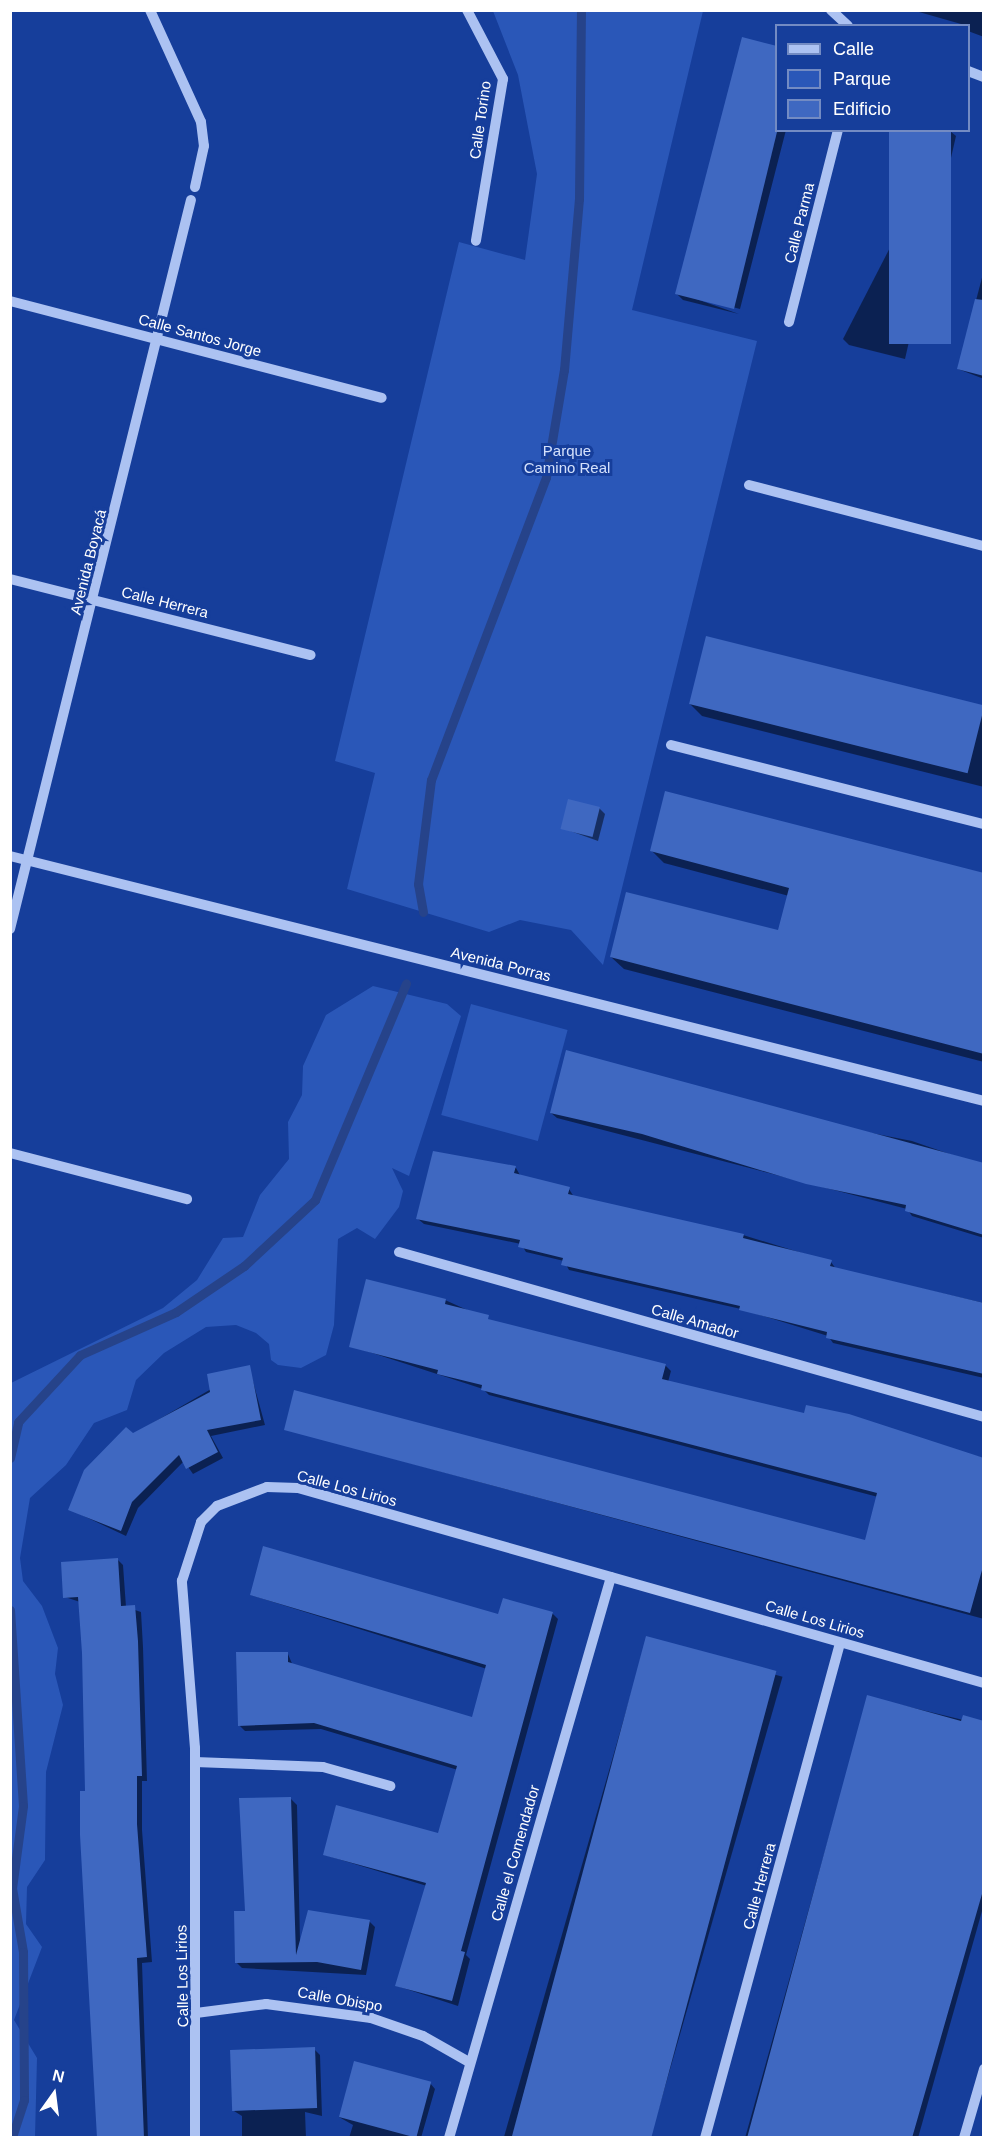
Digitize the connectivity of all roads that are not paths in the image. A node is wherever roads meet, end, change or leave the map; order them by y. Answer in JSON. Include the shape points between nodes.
{"nodes":[{"id":1,"x":150,"y":10,"type":"edge"},
{"id":2,"x":467,"y":10,"type":"edge"},
{"id":3,"x":831,"y":10,"type":"edge"},
{"id":4,"x":846,"y":24,"type":"edge"},
{"id":5,"x":837,"y":132,"type":"edge"},
{"id":6,"x":195,"y":187,"type":"dead end"},
{"id":7,"x":191,"y":200,"type":"dead end"},
{"id":8,"x":476,"y":241,"type":"dead end"},
{"id":9,"x":10,"y":301,"type":"edge"},
{"id":10,"x":789,"y":322,"type":"dead end"},
{"id":11,"x":157,"y":339,"type":"junction"},
{"id":12,"x":382,"y":398,"type":"dead end"},
{"id":13,"x":749,"y":485,"type":"dead end"},
{"id":14,"x":984,"y":546,"type":"edge"},
{"id":15,"x":10,"y":579,"type":"edge"},
{"id":16,"x":94,"y":600,"type":"junction"},
{"id":17,"x":311,"y":655,"type":"dead end"},
{"id":18,"x":672,"y":745,"type":"dead end"},
{"id":19,"x":984,"y":824,"type":"edge"},
{"id":20,"x":10,"y":856,"type":"edge"},
{"id":21,"x":28,"y":861,"type":"junction"},
{"id":22,"x":10,"y":929,"type":"edge"},
{"id":23,"x":984,"y":1101,"type":"edge"},
{"id":24,"x":10,"y":1153,"type":"edge"},
{"id":25,"x":187,"y":1199,"type":"dead end"},
{"id":26,"x":399,"y":1252,"type":"dead end"},
{"id":27,"x":984,"y":1417,"type":"edge"},
{"id":28,"x":611,"y":1577,"type":"junction"},
{"id":29,"x":840,"y":1643,"type":"junction"},
{"id":30,"x":984,"y":1683,"type":"edge"},
{"id":31,"x":195,"y":1762,"type":"junction"},
{"id":32,"x":390,"y":1786,"type":"dead end"},
{"id":33,"x":196,"y":2013,"type":"junction"},
{"id":34,"x":469,"y":2062,"type":"junction"},
{"id":35,"x":984,"y":2069,"type":"edge"},
{"id":36,"x":195,"y":2138,"type":"edge"},
{"id":37,"x":449,"y":2138,"type":"edge"},
{"id":38,"x":705,"y":2138,"type":"edge"},
{"id":39,"x":964,"y":2138,"type":"edge"}],
"edges":[{"from":1,"to":6,"type":"street","via":[[201,122],[204,146]]},
{"from":2,"to":8,"type":"street","name":"Calle Torino","via":[[503,79]]},
{"from":3,"to":4,"type":"street"},
{"from":5,"to":10,"type":"street","name":"Calle Parma"},
{"from":7,"to":11,"type":"street","name":"Avenida Boyacá"},
{"from":9,"to":11,"type":"street","name":"Calle Santos Jorge"},
{"from":11,"to":12,"type":"street","name":"Calle Santos Jorge"},
{"from":11,"to":16,"type":"street","name":"Avenida Boyacá"},
{"from":13,"to":14,"type":"street"},
{"from":15,"to":16,"type":"street","name":"Calle Herrera"},
{"from":16,"to":17,"type":"street","name":"Calle Herrera"},
{"from":16,"to":21,"type":"street","name":"Avenida Boyacá"},
{"from":18,"to":19,"type":"street"},
{"from":20,"to":21,"type":"street","name":"Avenida Porras"},
{"from":21,"to":22,"type":"street","name":"Avenida Boyacá"},
{"from":21,"to":23,"type":"street","name":"Avenida Porras"},
{"from":24,"to":25,"type":"street"},
{"from":26,"to":27,"type":"street","name":"Calle Amador"},
{"from":28,"to":29,"type":"street","name":"Calle Los Lirios"},
{"from":28,"to":31,"type":"street","name":"Calle Los Lirios","via":[[298,1488],[241,1493],[201,1522],[182,1581]]},
{"from":28,"to":34,"type":"street","name":"Calle el Comendador"},
{"from":29,"to":30,"type":"street","name":"Calle Los Lirios"},
{"from":29,"to":38,"type":"street","name":"Calle Herrera"},
{"from":31,"to":32,"type":"street","via":[[323,1767]]},
{"from":31,"to":33,"type":"street","name":"Calle Los Lirios"},
{"from":33,"to":34,"type":"street","name":"Calle Obispo","via":[[266,2004],[342,2012],[423,2036]]},
{"from":33,"to":36,"type":"street","name":"Calle Los Lirios"},
{"from":34,"to":37,"type":"street","name":"Calle el Comendador"},
{"from":35,"to":39,"type":"street"}]}
